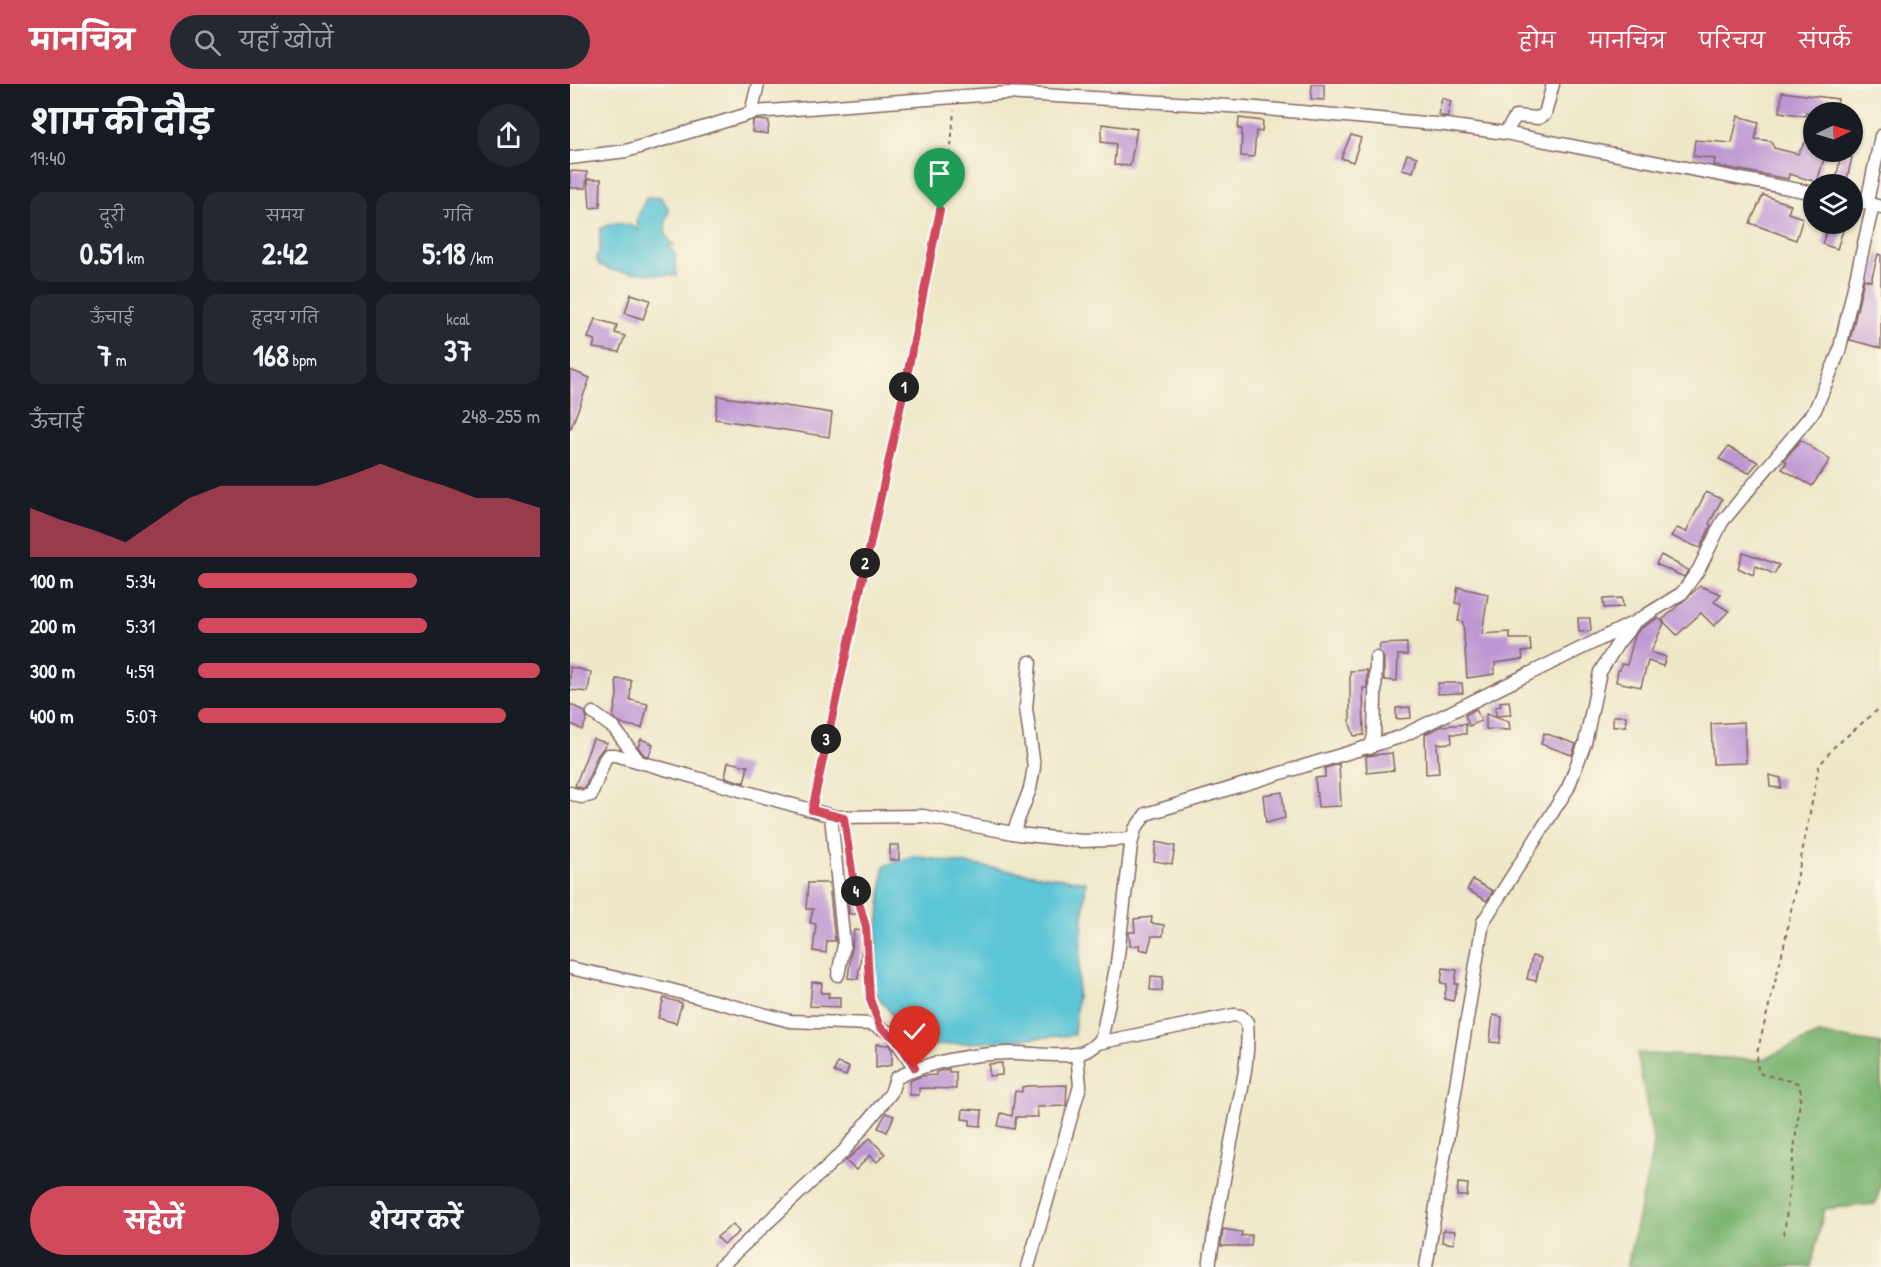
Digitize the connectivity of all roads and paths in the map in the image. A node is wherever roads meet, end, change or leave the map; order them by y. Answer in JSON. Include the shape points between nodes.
{"nodes":[{"id":1,"x":758,"y":84,"type":"edge"},
{"id":2,"x":1553,"y":84,"type":"edge"},
{"id":3,"x":1008,"y":89,"type":"edge"},
{"id":4,"x":955,"y":95,"type":"junction"},
{"id":5,"x":751,"y":112,"type":"junction"},
{"id":6,"x":1504,"y":133,"type":"junction"},
{"id":7,"x":1881,"y":136,"type":"edge"},
{"id":8,"x":570,"y":158,"type":"edge"},
{"id":9,"x":1803,"y":191,"type":"edge"},
{"id":10,"x":1873,"y":205,"type":"edge"},
{"id":11,"x":1635,"y":622,"type":"junction"},
{"id":12,"x":1376,"y":658,"type":"dead end"},
{"id":13,"x":1030,"y":662,"type":"dead end"},
{"id":14,"x":1881,"y":707,"type":"edge"},
{"id":15,"x":593,"y":713,"type":"dead end"},
{"id":16,"x":1370,"y":748,"type":"junction"},
{"id":17,"x":638,"y":760,"type":"junction"},
{"id":18,"x":570,"y":793,"type":"edge"},
{"id":19,"x":812,"y":810,"type":"junction"},
{"id":20,"x":831,"y":816,"type":"junction"},
{"id":21,"x":844,"y":818,"type":"junction"},
{"id":22,"x":1013,"y":833,"type":"junction"},
{"id":23,"x":1132,"y":839,"type":"junction"},
{"id":24,"x":570,"y":968,"type":"edge"},
{"id":25,"x":838,"y":975,"type":"dead end"},
{"id":26,"x":880,"y":1027,"type":"junction"},
{"id":27,"x":1098,"y":1043,"type":"junction"},
{"id":28,"x":1077,"y":1054,"type":"junction"},
{"id":29,"x":915,"y":1068,"type":"junction"},
{"id":30,"x":1784,"y":1235,"type":"dead end"},
{"id":31,"x":720,"y":1267,"type":"edge"},
{"id":32,"x":1028,"y":1267,"type":"edge"},
{"id":33,"x":1209,"y":1267,"type":"edge"},
{"id":34,"x":1426,"y":1267,"type":"edge"}],
"edges":[{"from":1,"to":5,"type":"street"},
{"from":2,"to":6,"type":"street","via":[[1545,114],[1538,118],[1516,116]]},
{"from":3,"to":4,"type":"street"},
{"from":3,"to":6,"type":"street","via":[[1245,107]]},
{"from":4,"to":5,"type":"street"},
{"from":4,"to":19,"type":"path","via":[[950,159],[907,375]]},
{"from":5,"to":8,"type":"street","via":[[626,151]]},
{"from":6,"to":9,"type":"street"},
{"from":7,"to":10,"type":"street"},
{"from":10,"to":11,"type":"street","via":[[1839,352],[1815,410],[1722,522],[1690,584]]},
{"from":11,"to":16,"type":"street","via":[[1437,721]]},
{"from":11,"to":34,"type":"street","via":[[1600,672],[1585,743],[1568,788],[1485,917]]},
{"from":12,"to":16,"type":"street","via":[[1374,736]]},
{"from":13,"to":22,"type":"street","via":[[1026,708],[1034,767]]},
{"from":14,"to":30,"type":"path","via":[[1833,747],[1819,765],[1784,946],[1757,1053],[1758,1073],[1792,1080],[1801,1092]]},
{"from":15,"to":17,"type":"street","via":[[614,728]]},
{"from":16,"to":23,"type":"street","via":[[1162,807],[1140,819]]},
{"from":17,"to":18,"type":"street","via":[[608,755],[591,795]]},
{"from":17,"to":19,"type":"street"},
{"from":19,"to":20,"type":"street"},
{"from":20,"to":21,"type":"street"},
{"from":20,"to":25,"type":"street","via":[[844,945]]},
{"from":21,"to":22,"type":"street","via":[[923,816]]},
{"from":21,"to":26,"type":"path","via":[[854,884],[866,927],[868,992]]},
{"from":22,"to":23,"type":"street","via":[[1082,841]]},
{"from":23,"to":27,"type":"street","via":[[1117,963]]},
{"from":24,"to":26,"type":"street","via":[[790,1021]]},
{"from":26,"to":29,"type":"street","via":[[899,1042]]},
{"from":27,"to":28,"type":"street"},
{"from":27,"to":33,"type":"street","via":[[1234,1015],[1247,1022],[1245,1080]]},
{"from":28,"to":29,"type":"street","via":[[1006,1053]]},
{"from":28,"to":32,"type":"street","via":[[1080,1086]]},
{"from":29,"to":31,"type":"street","via":[[897,1078],[891,1093],[822,1175]]}]}
